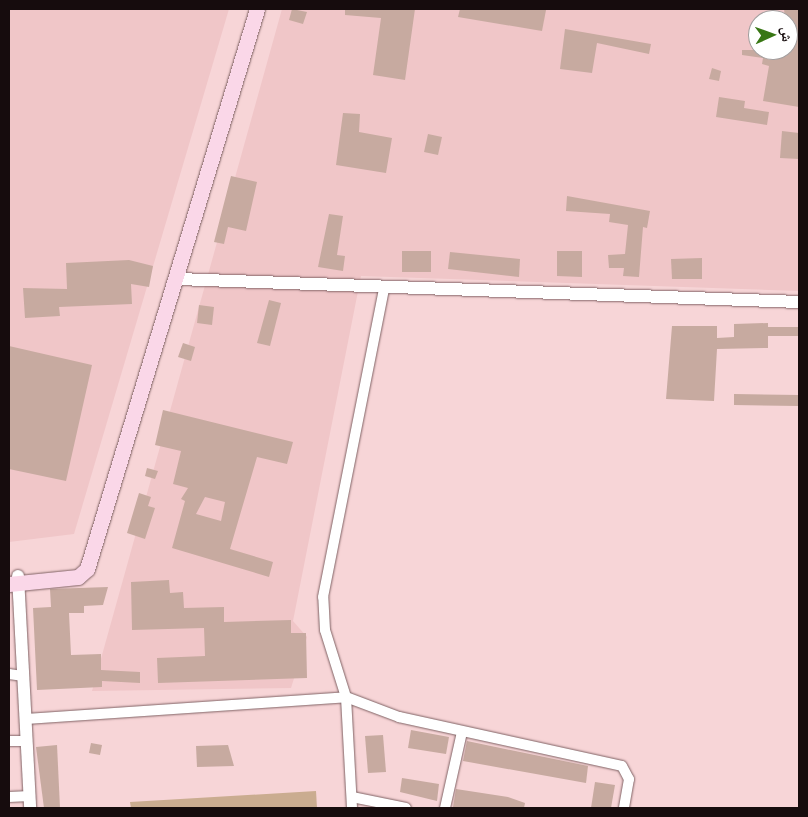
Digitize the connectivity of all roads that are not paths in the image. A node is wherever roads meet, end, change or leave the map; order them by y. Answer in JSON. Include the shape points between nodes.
{"nodes":[{"id":1,"x":257,"y":9,"type":"edge"},
{"id":2,"x":178,"y":279,"type":"junction"},
{"id":3,"x":384,"y":290,"type":"junction"},
{"id":4,"x":799,"y":302,"type":"edge"},
{"id":5,"x":13,"y":580,"type":"edge"},
{"id":6,"x":9,"y":674,"type":"edge"},
{"id":7,"x":24,"y":676,"type":"junction"},
{"id":8,"x":346,"y":697,"type":"junction"},
{"id":9,"x":26,"y":719,"type":"junction"},
{"id":10,"x":462,"y":732,"type":"junction"},
{"id":11,"x":9,"y":741,"type":"edge"},
{"id":12,"x":27,"y":741,"type":"junction"},
{"id":13,"x":9,"y":796,"type":"edge"},
{"id":14,"x":352,"y":797,"type":"junction"},
{"id":15,"x":30,"y":802,"type":"edge"},
{"id":16,"x":352,"y":808,"type":"edge"},
{"id":17,"x":406,"y":808,"type":"edge"},
{"id":18,"x":445,"y":808,"type":"edge"},
{"id":19,"x":624,"y":808,"type":"edge"}],
"edges":[{"from":1,"to":2,"type":"main road"},
{"from":2,"to":3,"type":"street"},
{"from":2,"to":5,"type":"main road","via":[[92,556],[78,577]]},
{"from":3,"to":4,"type":"street"},
{"from":3,"to":8,"type":"street","via":[[323,597],[325,630]]},
{"from":5,"to":7,"type":"street"},
{"from":6,"to":7,"type":"street"},
{"from":7,"to":9,"type":"street"},
{"from":8,"to":9,"type":"street"},
{"from":8,"to":10,"type":"street","via":[[398,717]]},
{"from":8,"to":14,"type":"street"},
{"from":9,"to":12,"type":"street"},
{"from":10,"to":18,"type":"street"},
{"from":10,"to":19,"type":"street","via":[[622,766],[629,779]]},
{"from":11,"to":12,"type":"street"},
{"from":12,"to":15,"type":"street"},
{"from":13,"to":15,"type":"street"},
{"from":14,"to":16,"type":"street"},
{"from":14,"to":17,"type":"street"}]}
